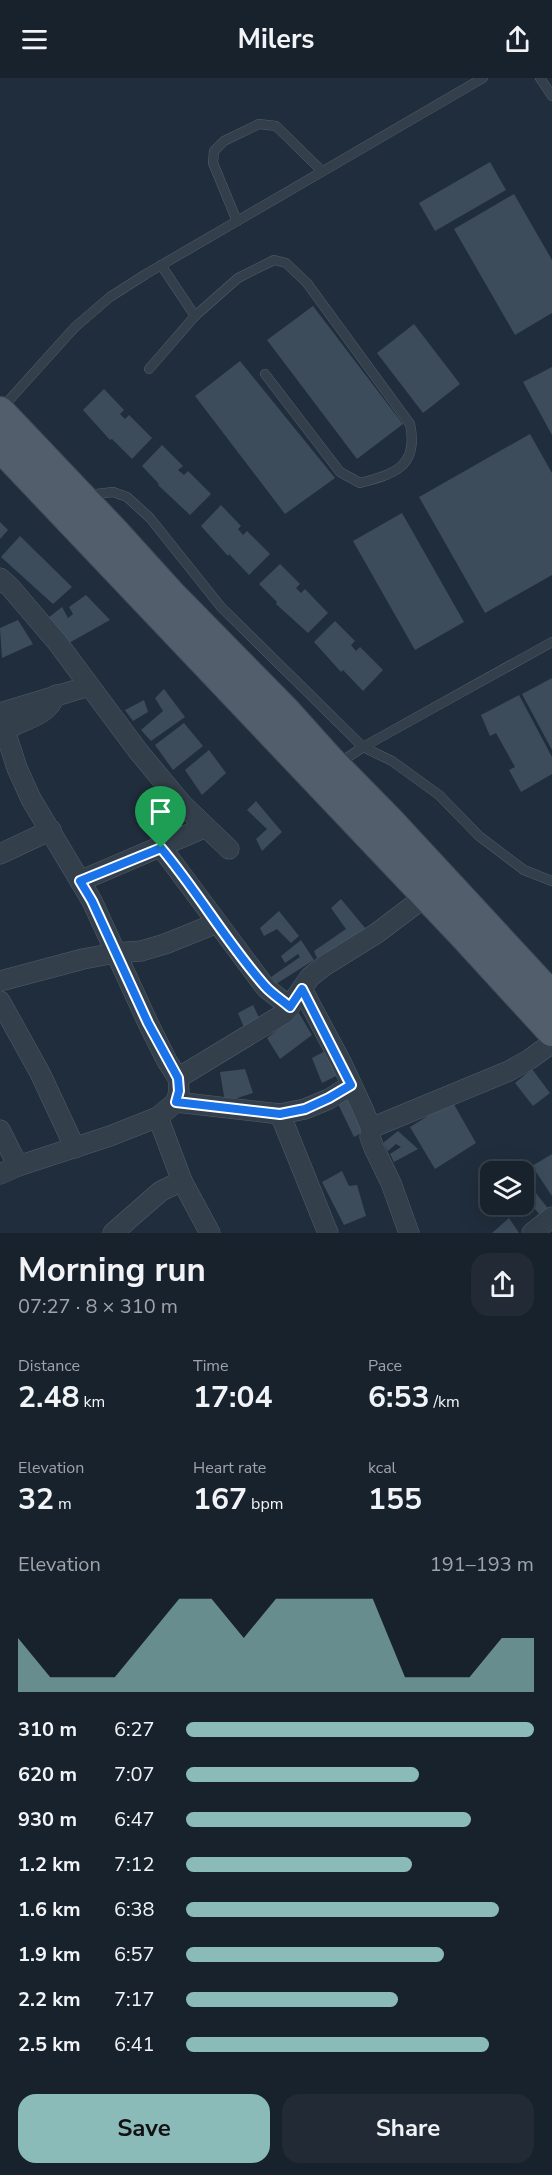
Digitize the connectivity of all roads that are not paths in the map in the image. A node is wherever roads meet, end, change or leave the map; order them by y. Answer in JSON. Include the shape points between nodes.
{"nodes":[{"id":1,"x":483,"y":78,"type":"edge"},
{"id":2,"x":540,"y":78,"type":"edge"},
{"id":3,"x":469,"y":81,"type":"edge"},
{"id":4,"x":552,"y":96,"type":"edge"},
{"id":5,"x":322,"y":171,"type":"junction"},
{"id":6,"x":237,"y":221,"type":"junction"},
{"id":7,"x":161,"y":265,"type":"junction"},
{"id":8,"x":195,"y":316,"type":"junction"},
{"id":9,"x":149,"y":369,"type":"dead end"},
{"id":10,"x":265,"y":374,"type":"dead end"},
{"id":11,"x":0,"y":411,"type":"edge"},
{"id":12,"x":0,"y":446,"type":"edge"},
{"id":13,"x":80,"y":496,"type":"junction"},
{"id":14,"x":3,"y":585,"type":"edge"},
{"id":15,"x":552,"y":642,"type":"edge"},
{"id":16,"x":89,"y":686,"type":"junction"},
{"id":17,"x":2,"y":726,"type":"edge"},
{"id":18,"x":363,"y":747,"type":"junction"},
{"id":19,"x":335,"y":766,"type":"junction"},
{"id":20,"x":206,"y":827,"type":"junction"},
{"id":21,"x":51,"y":830,"type":"junction"},
{"id":22,"x":161,"y":848,"type":"junction"},
{"id":23,"x":229,"y":849,"type":"dead end"},
{"id":24,"x":0,"y":854,"type":"edge"},
{"id":25,"x":552,"y":880,"type":"edge"},
{"id":26,"x":80,"y":881,"type":"junction"},
{"id":27,"x":426,"y":896,"type":"junction"},
{"id":28,"x":217,"y":923,"type":"junction"},
{"id":29,"x":115,"y":953,"type":"junction"},
{"id":30,"x":0,"y":981,"type":"edge"},
{"id":31,"x":302,"y":989,"type":"junction"},
{"id":32,"x":552,"y":997,"type":"edge"},
{"id":33,"x":0,"y":1001,"type":"edge"},
{"id":34,"x":290,"y":1007,"type":"junction"},
{"id":35,"x":552,"y":1031,"type":"edge"},
{"id":36,"x":552,"y":1043,"type":"edge"},
{"id":37,"x":178,"y":1078,"type":"junction"},
{"id":38,"x":351,"y":1085,"type":"junction"},
{"id":39,"x":176,"y":1102,"type":"junction"},
{"id":40,"x":280,"y":1114,"type":"junction"},
{"id":41,"x":158,"y":1118,"type":"junction"},
{"id":42,"x":370,"y":1128,"type":"junction"},
{"id":43,"x":0,"y":1130,"type":"edge"},
{"id":44,"x":75,"y":1148,"type":"junction"},
{"id":45,"x":9,"y":1170,"type":"edge"},
{"id":46,"x":182,"y":1181,"type":"junction"},
{"id":47,"x":552,"y":1217,"type":"edge"},
{"id":48,"x":113,"y":1233,"type":"edge"},
{"id":49,"x":210,"y":1233,"type":"edge"},
{"id":50,"x":328,"y":1233,"type":"edge"},
{"id":51,"x":408,"y":1233,"type":"edge"},
{"id":52,"x":532,"y":1233,"type":"edge"}],
"edges":[{"from":1,"to":3,"type":"lane"},
{"from":2,"to":4,"type":"lane"},
{"from":3,"to":5,"type":"lane"},
{"from":5,"to":6,"type":"lane"},
{"from":5,"to":6,"type":"lane","via":[[276,126],[259,124],[224,141],[214,151],[213,163]]},
{"from":6,"to":7,"type":"lane"},
{"from":7,"to":8,"type":"lane"},
{"from":7,"to":11,"type":"lane","via":[[110,297],[75,327]]},
{"from":8,"to":9,"type":"lane"},
{"from":8,"to":10,"type":"lane","via":[[238,278],[274,260],[285,263],[307,283],[410,424],[414,441],[407,462],[389,475],[360,483],[340,472]]},
{"from":11,"to":13,"type":"main road"},
{"from":12,"to":27,"type":"main road"},
{"from":13,"to":18,"type":"lane","via":[[113,492],[128,497],[150,518],[221,607]]},
{"from":13,"to":19,"type":"main road"},
{"from":14,"to":16,"type":"street","via":[[57,642]]},
{"from":15,"to":18,"type":"lane"},
{"from":16,"to":17,"type":"street","via":[[56,695]]},
{"from":16,"to":20,"type":"street","via":[[138,751]]},
{"from":17,"to":21,"type":"street","via":[[31,799]]},
{"from":18,"to":19,"type":"lane"},
{"from":18,"to":25,"type":"lane","via":[[392,761],[439,795],[479,836],[524,870]]},
{"from":19,"to":32,"type":"main road"},
{"from":20,"to":22,"type":"street"},
{"from":20,"to":23,"type":"street"},
{"from":21,"to":24,"type":"street"},
{"from":21,"to":26,"type":"street"},
{"from":22,"to":26,"type":"street"},
{"from":22,"to":28,"type":"street"},
{"from":26,"to":29,"type":"street"},
{"from":27,"to":31,"type":"street","via":[[324,966]]},
{"from":27,"to":35,"type":"main road"},
{"from":28,"to":29,"type":"street","via":[[149,949]]},
{"from":28,"to":34,"type":"street","via":[[266,988]]},
{"from":29,"to":30,"type":"street"},
{"from":29,"to":37,"type":"street"},
{"from":31,"to":34,"type":"street"},
{"from":31,"to":38,"type":"street"},
{"from":33,"to":44,"type":"street"},
{"from":34,"to":37,"type":"street"},
{"from":36,"to":42,"type":"street","via":[[509,1071]]},
{"from":37,"to":39,"type":"street"},
{"from":38,"to":40,"type":"street","via":[[305,1109]]},
{"from":38,"to":42,"type":"street"},
{"from":39,"to":40,"type":"street"},
{"from":39,"to":41,"type":"street"},
{"from":40,"to":50,"type":"street"},
{"from":41,"to":44,"type":"street"},
{"from":41,"to":46,"type":"street"},
{"from":42,"to":51,"type":"street","via":[[370,1137]]},
{"from":43,"to":45,"type":"street"},
{"from":44,"to":45,"type":"street"},
{"from":46,"to":48,"type":"street","via":[[161,1191]]},
{"from":46,"to":49,"type":"street"},
{"from":47,"to":52,"type":"street"}]}
